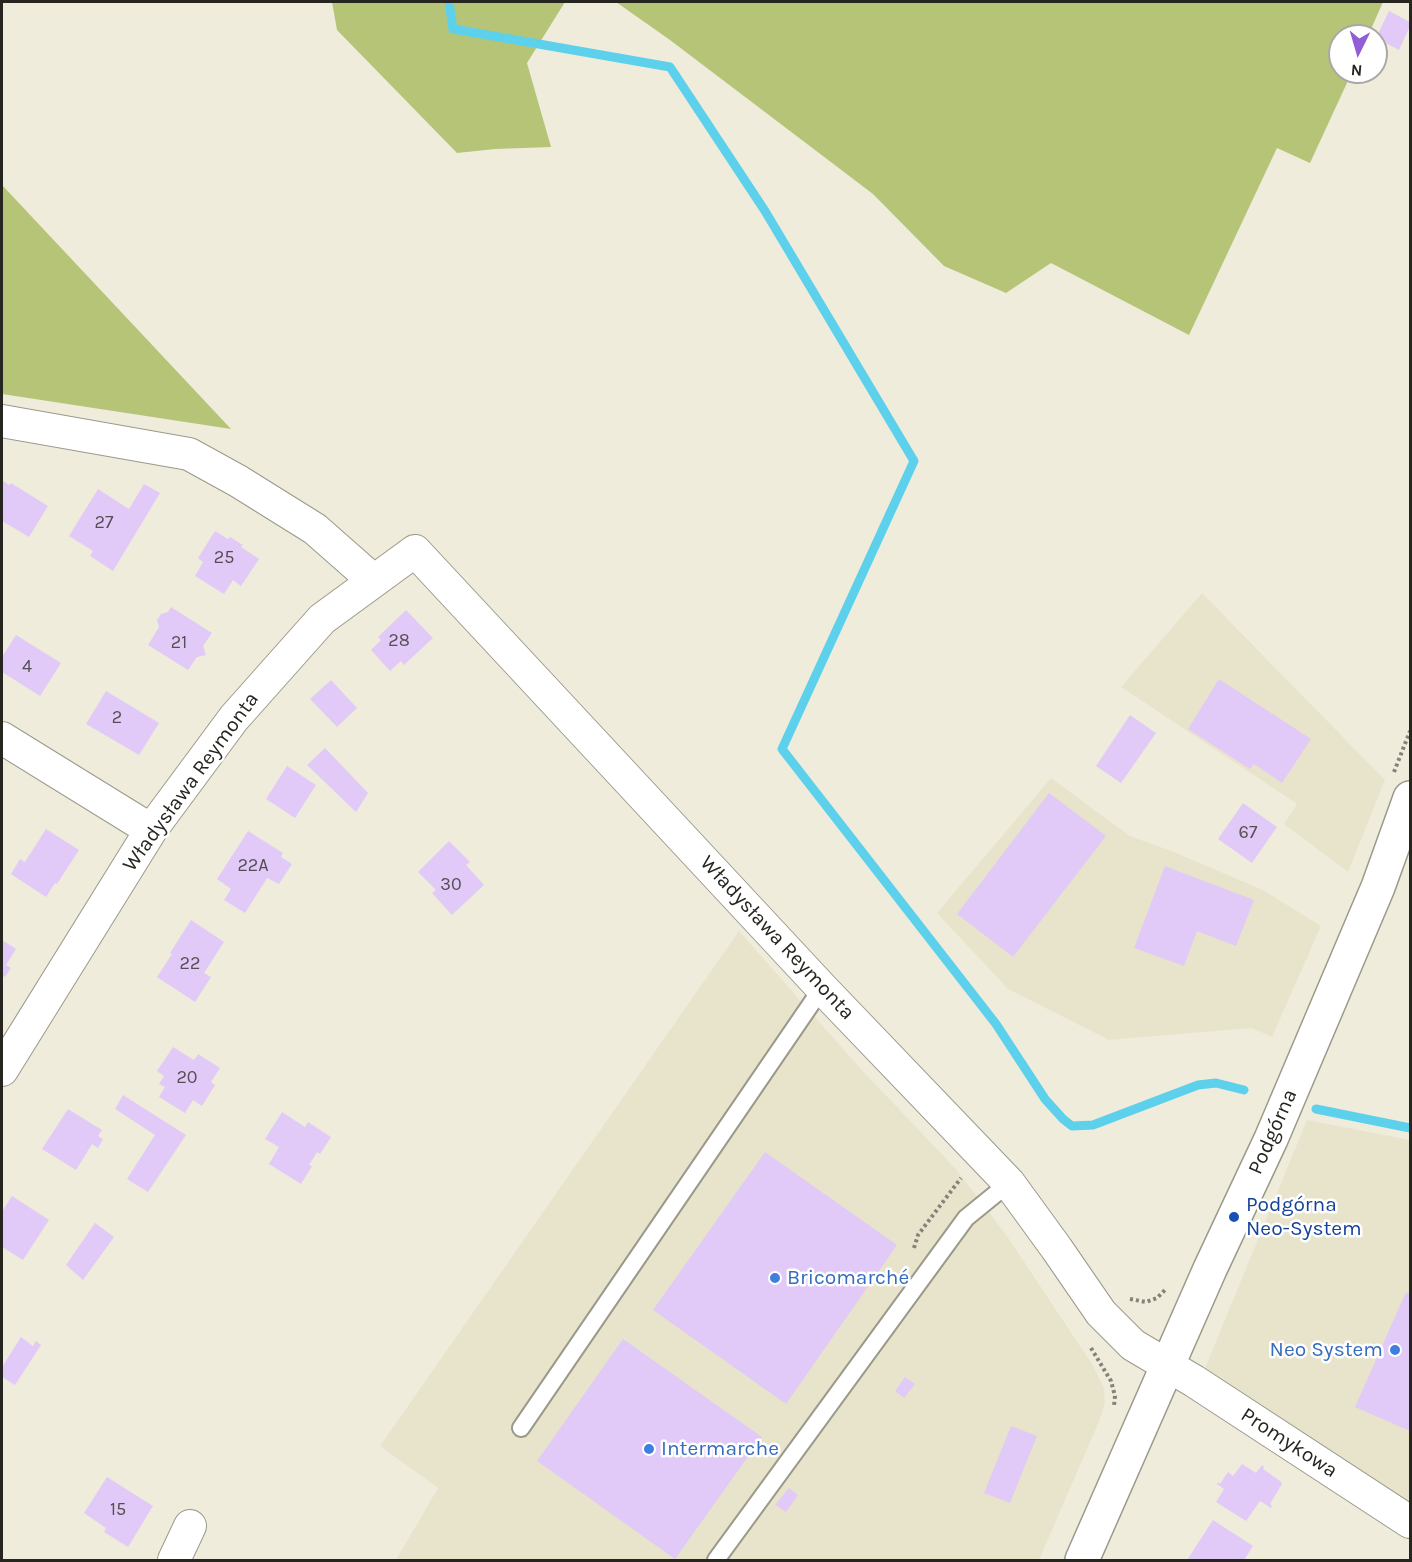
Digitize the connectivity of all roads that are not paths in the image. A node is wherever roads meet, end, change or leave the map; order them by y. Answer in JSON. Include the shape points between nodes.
{"nodes":[{"id":1,"x":2,"y":421,"type":"edge"},
{"id":2,"x":374,"y":581,"type":"junction"},
{"id":3,"x":2,"y":738,"type":"edge"},
{"id":4,"x":1410,"y":798,"type":"edge"},
{"id":5,"x":151,"y":830,"type":"junction"},
{"id":6,"x":822,"y":988,"type":"junction"},
{"id":7,"x":2,"y":1070,"type":"edge"},
{"id":8,"x":1009,"y":1183,"type":"junction"},
{"id":9,"x":1167,"y":1365,"type":"junction"},
{"id":10,"x":521,"y":1428,"type":"dead end"},
{"id":11,"x":1410,"y":1522,"type":"edge"},
{"id":12,"x":190,"y":1526,"type":"dead end"},
{"id":13,"x":174,"y":1560,"type":"edge"},
{"id":14,"x":716,"y":1560,"type":"edge"},
{"id":15,"x":1082,"y":1560,"type":"edge"}],
"edges":[{"from":1,"to":2,"type":"street","via":[[189,454],[315,529]]},
{"from":2,"to":5,"type":"street","name":"Władysława Reymonta","via":[[322,619],[234,718]]},
{"from":2,"to":6,"type":"street","name":"Władysława Reymonta","via":[[415,551]]},
{"from":3,"to":5,"type":"street"},
{"from":4,"to":9,"type":"main road","name":"Podgórna","via":[[1378,887],[1271,1138]]},
{"from":5,"to":7,"type":"street","name":"Władysława Reymonta"},
{"from":6,"to":8,"type":"street","name":"Władysława Reymonta"},
{"from":6,"to":10,"type":"lane"},
{"from":8,"to":9,"type":"street","name":"Władysława Reymonta","via":[[1101,1313],[1133,1345]]},
{"from":8,"to":14,"type":"lane","via":[[966,1218]]},
{"from":9,"to":11,"type":"street","name":"Promykowa"},
{"from":9,"to":15,"type":"main road","name":"Podgórna"},
{"from":12,"to":13,"type":"street"}]}
